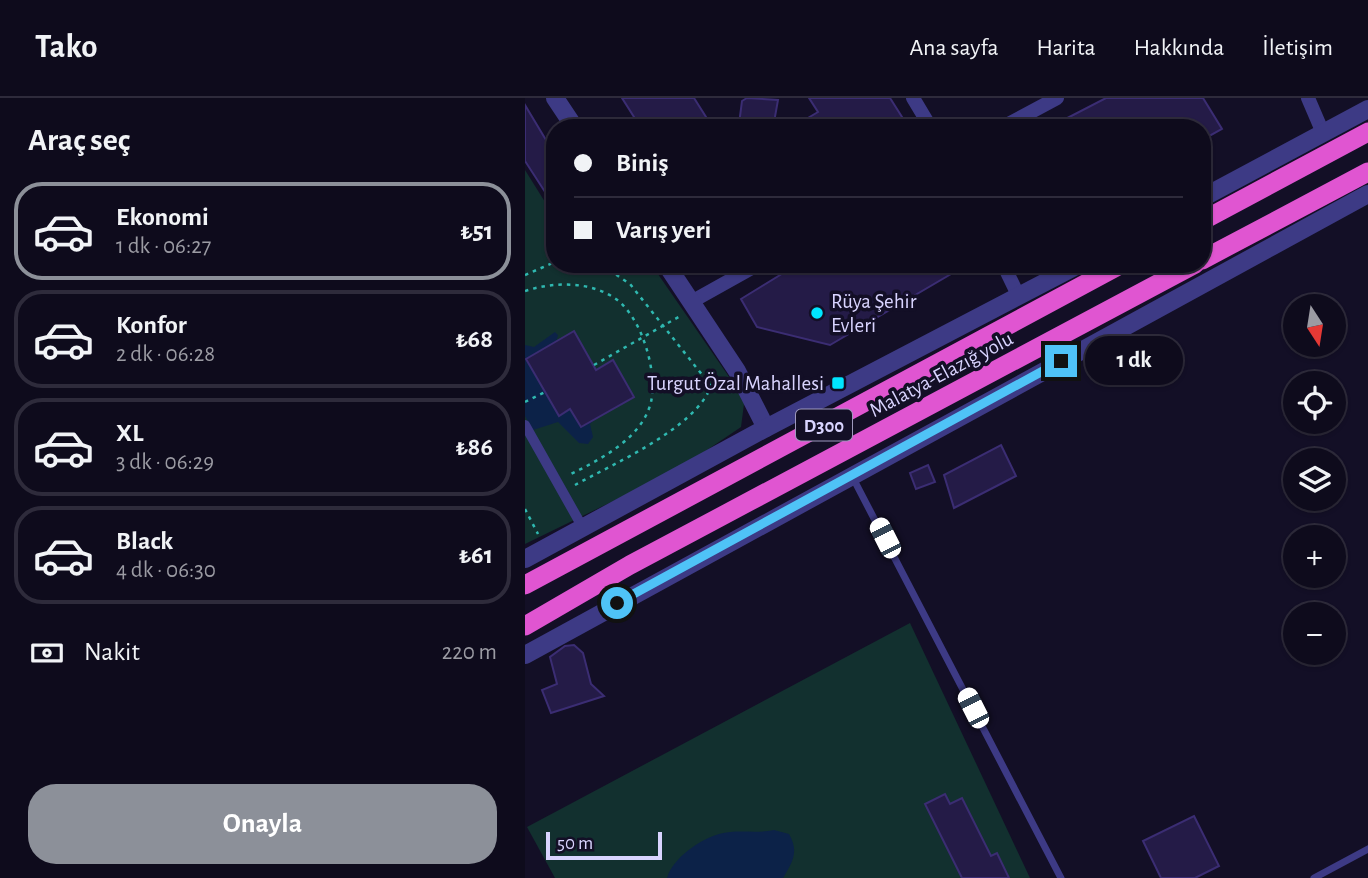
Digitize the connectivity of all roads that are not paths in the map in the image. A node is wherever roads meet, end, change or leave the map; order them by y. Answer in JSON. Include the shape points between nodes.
{"nodes":[{"id":1,"x":555,"y":98,"type":"edge"},
{"id":2,"x":913,"y":98,"type":"edge"},
{"id":3,"x":1057,"y":98,"type":"edge"},
{"id":4,"x":1308,"y":98,"type":"edge"},
{"id":5,"x":1368,"y":109,"type":"edge"},
{"id":6,"x":569,"y":119,"type":"edge"},
{"id":7,"x":926,"y":119,"type":"edge"},
{"id":8,"x":1018,"y":119,"type":"edge"},
{"id":9,"x":1368,"y":132,"type":"edge"},
{"id":10,"x":1323,"y":133,"type":"junction"},
{"id":11,"x":1368,"y":172,"type":"edge"},
{"id":12,"x":1211,"y":193,"type":"edge"},
{"id":13,"x":1368,"y":194,"type":"edge"},
{"id":14,"x":1211,"y":216,"type":"edge"},
{"id":15,"x":1211,"y":255,"type":"edge"},
{"id":16,"x":672,"y":273,"type":"edge"},
{"id":17,"x":745,"y":273,"type":"edge"},
{"id":18,"x":1007,"y":273,"type":"edge"},
{"id":19,"x":1063,"y":273,"type":"edge"},
{"id":20,"x":1105,"y":273,"type":"edge"},
{"id":21,"x":1178,"y":273,"type":"edge"},
{"id":22,"x":1019,"y":297,"type":"junction"},
{"id":23,"x":693,"y":305,"type":"junction"},
{"id":24,"x":525,"y":425,"type":"edge"},
{"id":25,"x":766,"y":428,"type":"junction"},
{"id":26,"x":852,"y":475,"type":"junction"},
{"id":27,"x":583,"y":528,"type":"junction"},
{"id":28,"x":525,"y":559,"type":"edge"},
{"id":29,"x":525,"y":584,"type":"edge"},
{"id":30,"x":525,"y":626,"type":"edge"},
{"id":31,"x":525,"y":654,"type":"edge"},
{"id":32,"x":1368,"y":849,"type":"edge"},
{"id":33,"x":1061,"y":878,"type":"edge"},
{"id":34,"x":1314,"y":878,"type":"edge"}],
"edges":[{"from":1,"to":6,"type":"street"},
{"from":2,"to":7,"type":"street"},
{"from":3,"to":8,"type":"street"},
{"from":4,"to":10,"type":"street"},
{"from":5,"to":10,"type":"street"},
{"from":9,"to":14,"type":"highway"},
{"from":10,"to":12,"type":"street"},
{"from":11,"to":15,"type":"highway"},
{"from":13,"to":26,"type":"street"},
{"from":16,"to":23,"type":"street"},
{"from":17,"to":23,"type":"street"},
{"from":18,"to":22,"type":"street"},
{"from":19,"to":22,"type":"street"},
{"from":20,"to":29,"type":"highway","name":"Malatya-Elazığ yolu","number":"D300"},
{"from":21,"to":30,"type":"highway","name":"Malatya-Elazığ yolu","number":"D300"},
{"from":22,"to":25,"type":"street"},
{"from":23,"to":25,"type":"street","via":[[737,371]]},
{"from":24,"to":27,"type":"street"},
{"from":25,"to":27,"type":"street"},
{"from":26,"to":31,"type":"street"},
{"from":26,"to":33,"type":"lane"},
{"from":27,"to":28,"type":"street"},
{"from":32,"to":34,"type":"lane"}]}
